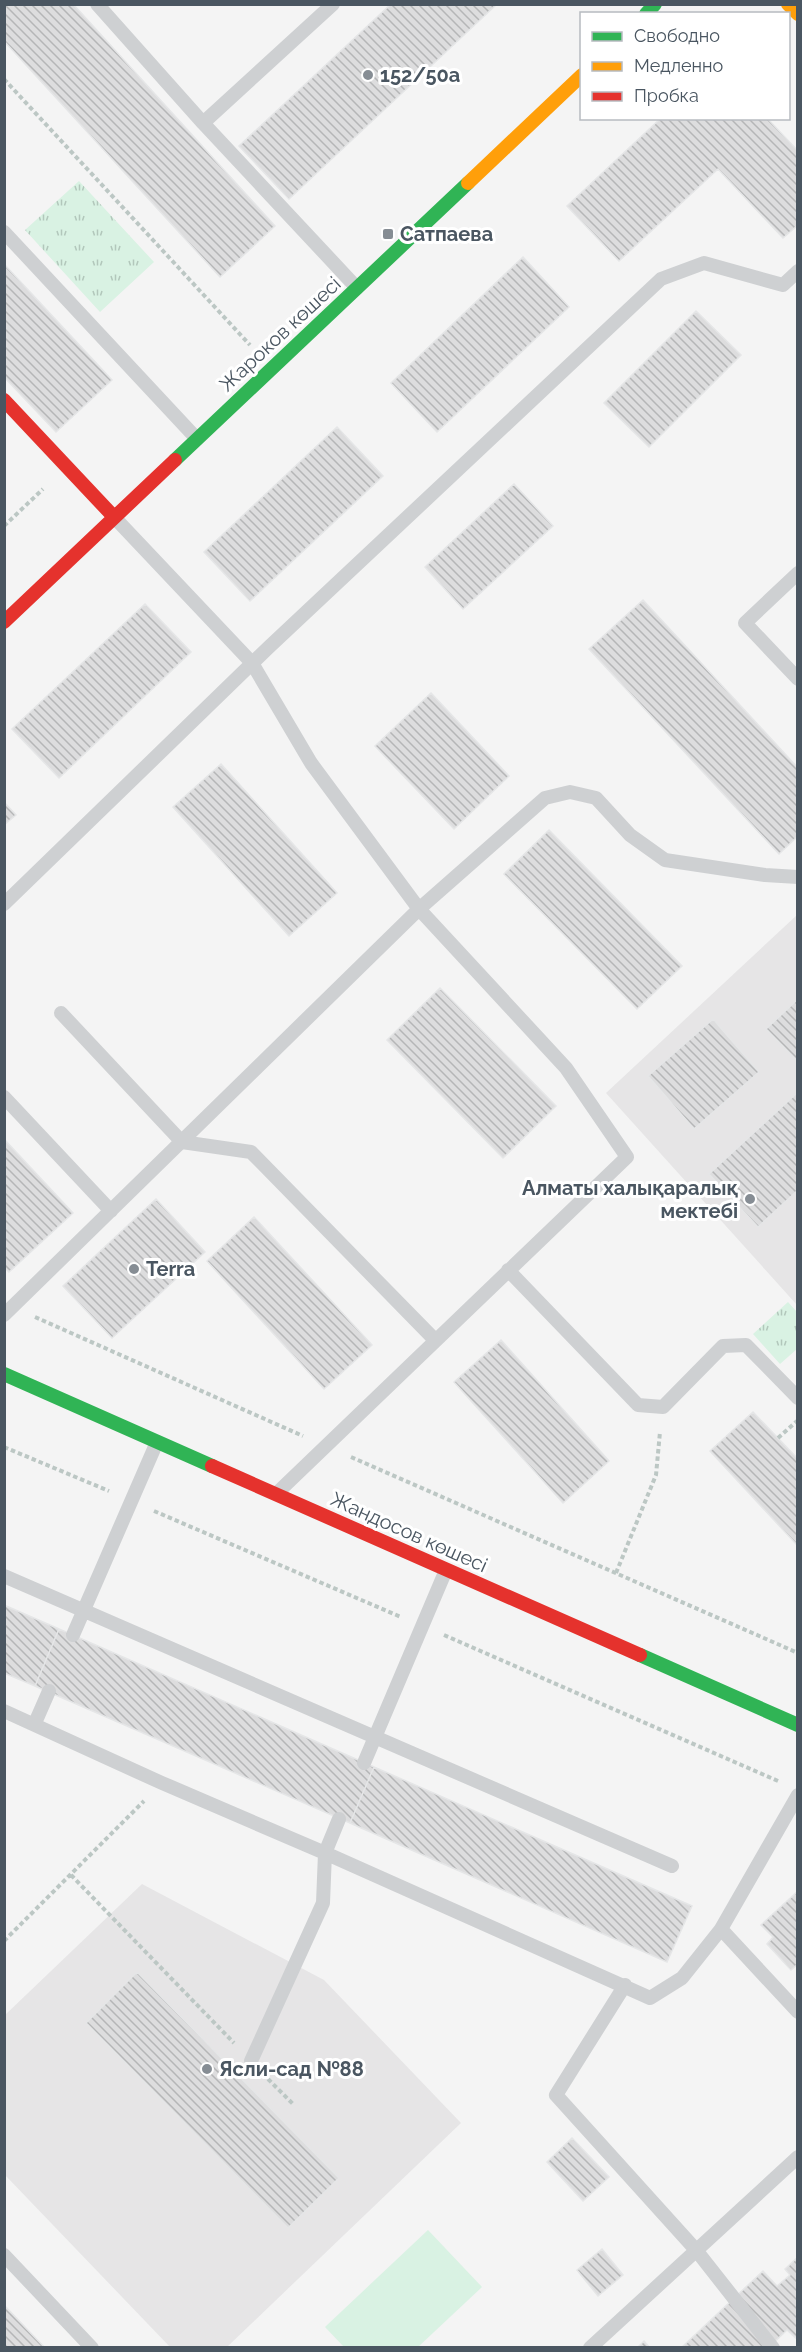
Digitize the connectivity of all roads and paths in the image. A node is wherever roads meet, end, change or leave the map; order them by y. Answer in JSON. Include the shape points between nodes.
{"nodes":[{"id":1,"x":97,"y":4,"type":"edge"},
{"id":2,"x":333,"y":4,"type":"edge"},
{"id":3,"x":788,"y":4,"type":"edge"},
{"id":4,"x":798,"y":14,"type":"edge"},
{"id":5,"x":580,"y":77,"type":"edge"},
{"id":6,"x":4,"y":79,"type":"edge"},
{"id":7,"x":203,"y":123,"type":"junction"},
{"id":8,"x":4,"y":232,"type":"edge"},
{"id":9,"x":798,"y":271,"type":"edge"},
{"id":10,"x":357,"y":288,"type":"junction"},
{"id":11,"x":272,"y":368,"type":"junction"},
{"id":12,"x":4,"y":400,"type":"edge"},
{"id":13,"x":197,"y":439,"type":"junction"},
{"id":14,"x":66,"y":467,"type":"junction"},
{"id":15,"x":114,"y":517,"type":"junction"},
{"id":16,"x":4,"y":526,"type":"edge"},
{"id":17,"x":798,"y":573,"type":"edge"},
{"id":18,"x":4,"y":622,"type":"edge"},
{"id":19,"x":252,"y":663,"type":"junction"},
{"id":20,"x":798,"y":679,"type":"edge"},
{"id":21,"x":798,"y":876,"type":"edge"},
{"id":22,"x":4,"y":904,"type":"edge"},
{"id":23,"x":419,"y":909,"type":"junction"},
{"id":24,"x":61,"y":1013,"type":"dead end"},
{"id":25,"x":4,"y":1097,"type":"edge"},
{"id":26,"x":182,"y":1142,"type":"junction"},
{"id":27,"x":111,"y":1211,"type":"junction"},
{"id":28,"x":508,"y":1270,"type":"junction"},
{"id":29,"x":9,"y":1311,"type":"edge"},
{"id":30,"x":435,"y":1340,"type":"junction"},
{"id":31,"x":4,"y":1374,"type":"edge"},
{"id":32,"x":798,"y":1398,"type":"edge"},
{"id":33,"x":663,"y":1407,"type":"junction"},
{"id":34,"x":798,"y":1421,"type":"edge"},
{"id":35,"x":778,"y":1438,"type":"dead end"},
{"id":36,"x":157,"y":1442,"type":"junction"},
{"id":37,"x":324,"y":1446,"type":"junction"},
{"id":38,"x":276,"y":1494,"type":"junction"},
{"id":39,"x":446,"y":1570,"type":"junction"},
{"id":40,"x":616,"y":1573,"type":"junction"},
{"id":41,"x":4,"y":1576,"type":"edge"},
{"id":42,"x":84,"y":1610,"type":"junction"},
{"id":43,"x":73,"y":1635,"type":"dead end"},
{"id":44,"x":798,"y":1653,"type":"edge"},
{"id":45,"x":48,"y":1691,"type":"dead end"},
{"id":46,"x":4,"y":1711,"type":"edge"},
{"id":47,"x":34,"y":1724,"type":"junction"},
{"id":48,"x":798,"y":1725,"type":"edge"},
{"id":49,"x":375,"y":1737,"type":"junction"},
{"id":50,"x":364,"y":1762,"type":"dead end"},
{"id":51,"x":162,"y":1783,"type":"junction"},
{"id":52,"x":798,"y":1795,"type":"edge"},
{"id":53,"x":339,"y":1819,"type":"dead end"},
{"id":54,"x":325,"y":1853,"type":"junction"},
{"id":55,"x":672,"y":1866,"type":"dead end"},
{"id":56,"x":71,"y":1875,"type":"junction"},
{"id":57,"x":721,"y":1929,"type":"junction"},
{"id":58,"x":4,"y":1941,"type":"edge"},
{"id":59,"x":625,"y":1985,"type":"junction"},
{"id":60,"x":798,"y":2012,"type":"edge"},
{"id":61,"x":252,"y":2061,"type":"junction"},
{"id":62,"x":293,"y":2104,"type":"dead end"},
{"id":63,"x":798,"y":2157,"type":"edge"},
{"id":64,"x":696,"y":2250,"type":"junction"},
{"id":65,"x":4,"y":2255,"type":"edge"},
{"id":66,"x":92,"y":2348,"type":"edge"},
{"id":67,"x":590,"y":2348,"type":"edge"},
{"id":68,"x":773,"y":2348,"type":"edge"}],
"edges":[{"from":1,"to":7,"type":"lane"},
{"from":2,"to":7,"type":"lane"},
{"from":3,"to":4,"type":"main road"},
{"from":5,"to":10,"type":"main road","name":"Жароков көшесі"},
{"from":6,"to":11,"type":"path"},
{"from":7,"to":10,"type":"lane"},
{"from":8,"to":13,"type":"lane"},
{"from":9,"to":19,"type":"lane","via":[[783,285],[704,263],[661,279]]},
{"from":10,"to":11,"type":"main road","name":"Жароков көшесі"},
{"from":11,"to":13,"type":"main road","name":"Жароков көшесі"},
{"from":12,"to":14,"type":"main road"},
{"from":13,"to":15,"type":"main road","name":"Жароков көшесі"},
{"from":14,"to":15,"type":"main road"},
{"from":14,"to":16,"type":"path"},
{"from":15,"to":18,"type":"main road","name":"Жароков көшесі"},
{"from":15,"to":19,"type":"lane"},
{"from":17,"to":20,"type":"lane","via":[[745,622]]},
{"from":19,"to":22,"type":"lane"},
{"from":19,"to":23,"type":"lane","via":[[311,763]]},
{"from":21,"to":23,"type":"lane","via":[[765,876],[665,860],[630,835],[596,798],[570,792],[545,798]]},
{"from":23,"to":26,"type":"lane"},
{"from":23,"to":28,"type":"lane","via":[[566,1068],[627,1157]]},
{"from":24,"to":26,"type":"lane"},
{"from":25,"to":27,"type":"lane"},
{"from":26,"to":27,"type":"lane"},
{"from":26,"to":30,"type":"lane","via":[[251,1152]]},
{"from":27,"to":29,"type":"lane"},
{"from":28,"to":30,"type":"lane"},
{"from":28,"to":33,"type":"lane","via":[[638,1405]]},
{"from":29,"to":37,"type":"path"},
{"from":30,"to":37,"type":"lane"},
{"from":31,"to":36,"type":"main road","name":"Жандосов көшесі"},
{"from":32,"to":33,"type":"lane","via":[[746,1345],[723,1346]]},
{"from":33,"to":40,"type":"path","via":[[656,1475]]},
{"from":34,"to":35,"type":"path"},
{"from":36,"to":38,"type":"main road","name":"Жандосов көшесі"},
{"from":36,"to":42,"type":"lane"},
{"from":37,"to":38,"type":"lane"},
{"from":37,"to":40,"type":"path"},
{"from":38,"to":39,"type":"main road","name":"Жандосов көшесі"},
{"from":39,"to":48,"type":"main road","name":"Жандосов көшесі"},
{"from":39,"to":49,"type":"lane"},
{"from":40,"to":44,"type":"path"},
{"from":41,"to":42,"type":"lane"},
{"from":42,"to":43,"type":"lane"},
{"from":42,"to":49,"type":"lane"},
{"from":45,"to":47,"type":"lane"},
{"from":46,"to":47,"type":"lane"},
{"from":47,"to":51,"type":"lane"},
{"from":49,"to":50,"type":"lane"},
{"from":49,"to":55,"type":"lane"},
{"from":51,"to":54,"type":"lane"},
{"from":51,"to":56,"type":"path"},
{"from":52,"to":57,"type":"lane"},
{"from":53,"to":54,"type":"lane"},
{"from":54,"to":59,"type":"lane"},
{"from":54,"to":61,"type":"lane","via":[[323,1903]]},
{"from":56,"to":58,"type":"path"},
{"from":56,"to":61,"type":"path"},
{"from":57,"to":59,"type":"lane","via":[[682,1978],[650,1998]]},
{"from":57,"to":60,"type":"lane"},
{"from":59,"to":64,"type":"lane","via":[[556,2095]]},
{"from":61,"to":62,"type":"path"},
{"from":63,"to":64,"type":"lane"},
{"from":64,"to":67,"type":"lane"},
{"from":64,"to":68,"type":"lane"},
{"from":65,"to":66,"type":"lane"}]}
